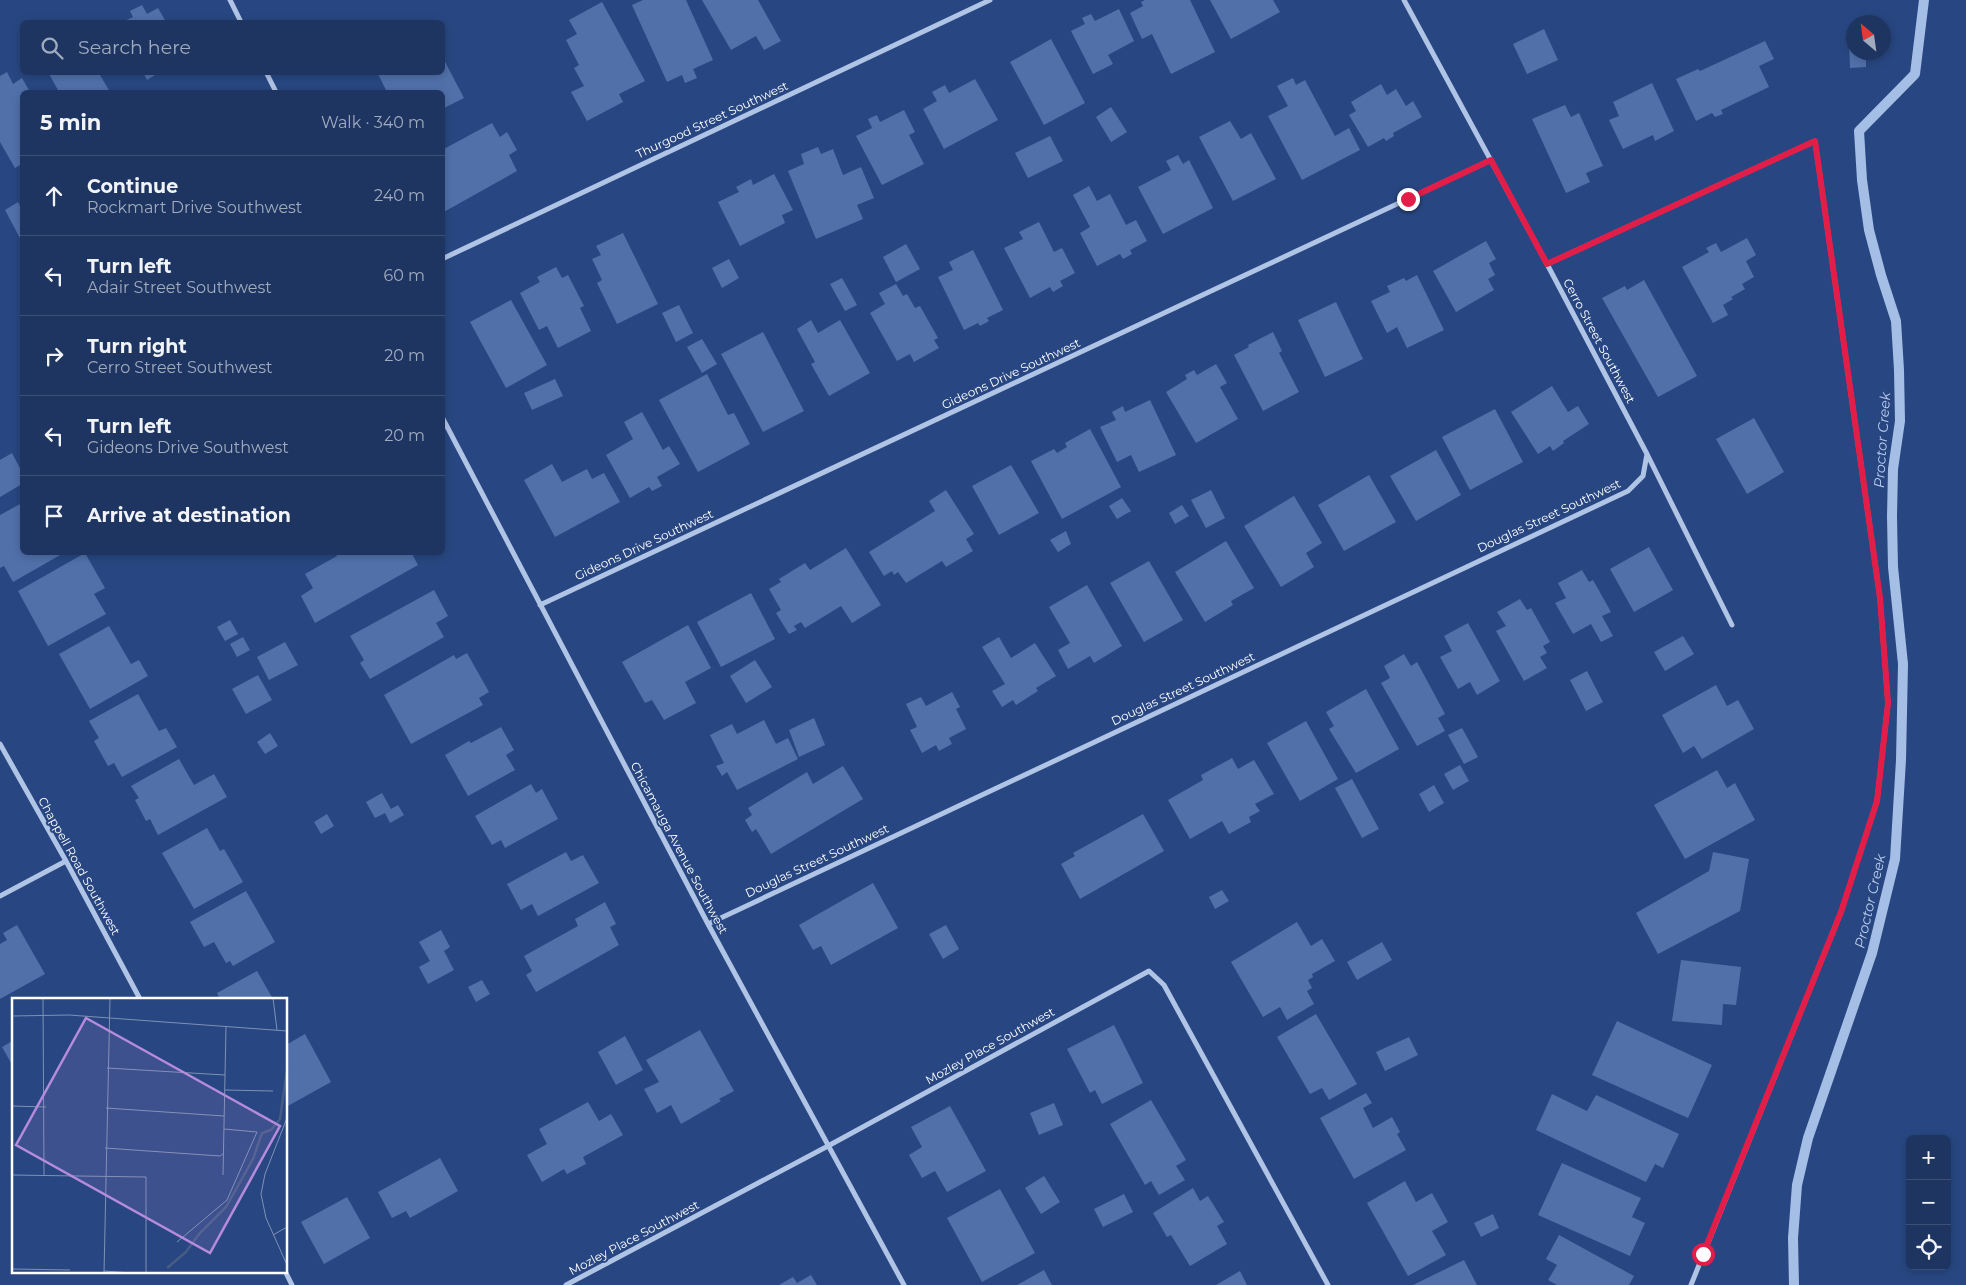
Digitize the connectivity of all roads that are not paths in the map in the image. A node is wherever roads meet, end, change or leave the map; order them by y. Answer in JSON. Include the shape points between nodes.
{"nodes":[{"id":1,"x":230,"y":0,"type":"edge"},
{"id":2,"x":990,"y":0,"type":"edge"},
{"id":3,"x":1404,"y":0,"type":"edge"},
{"id":4,"x":240,"y":20,"type":"edge"},
{"id":5,"x":268,"y":75,"type":"edge"},
{"id":6,"x":275,"y":90,"type":"edge"},
{"id":7,"x":1491,"y":160,"type":"junction"},
{"id":8,"x":445,"y":257,"type":"edge"},
{"id":9,"x":1547,"y":264,"type":"junction"},
{"id":10,"x":445,"y":423,"type":"edge"},
{"id":11,"x":1647,"y":454,"type":"junction"},
{"id":12,"x":540,"y":605,"type":"junction"},
{"id":13,"x":1732,"y":625,"type":"dead end"},
{"id":14,"x":0,"y":744,"type":"edge"},
{"id":15,"x":66,"y":860,"type":"junction"},
{"id":16,"x":0,"y":896,"type":"edge"},
{"id":17,"x":708,"y":924,"type":"junction"},
{"id":18,"x":139,"y":998,"type":"edge"},
{"id":19,"x":828,"y":1146,"type":"junction"},
{"id":20,"x":286,"y":1272,"type":"edge"},
{"id":21,"x":292,"y":1285,"type":"edge"},
{"id":22,"x":566,"y":1285,"type":"edge"},
{"id":23,"x":904,"y":1285,"type":"edge"},
{"id":24,"x":1328,"y":1285,"type":"edge"},
{"id":25,"x":1691,"y":1285,"type":"edge"}],
"edges":[{"from":1,"to":4,"type":"street"},
{"from":2,"to":8,"type":"street","name":"Thurgood Street Southwest"},
{"from":3,"to":7,"type":"street","name":"Cerro Street Southwest"},
{"from":5,"to":6,"type":"street"},
{"from":7,"to":9,"type":"street","name":"Cerro Street Southwest"},
{"from":7,"to":12,"type":"street","name":"Gideons Drive Southwest"},
{"from":9,"to":11,"type":"street","name":"Cerro Street Southwest"},
{"from":9,"to":25,"type":"street","via":[[1815,141],[1880,598],[1888,703],[1877,801],[1841,912]]},
{"from":10,"to":12,"type":"street","name":"Chicamauga Avenue Southwest"},
{"from":11,"to":13,"type":"street","name":"Cerro Street Southwest"},
{"from":11,"to":17,"type":"street","name":"Douglas Street Southwest","via":[[1643,476],[1628,491]]},
{"from":12,"to":17,"type":"street","name":"Chicamauga Avenue Southwest"},
{"from":14,"to":15,"type":"street","name":"Chappell Road Southwest"},
{"from":15,"to":16,"type":"street"},
{"from":15,"to":18,"type":"street","name":"Chappell Road Southwest"},
{"from":17,"to":19,"type":"street","name":"Chicamauga Avenue Southwest"},
{"from":19,"to":22,"type":"street","name":"Mozley Place Southwest"},
{"from":19,"to":23,"type":"street","name":"Chicamauga Avenue Southwest"},
{"from":19,"to":24,"type":"street","name":"Mozley Place Southwest","via":[[1150,971],[1164,985]]},
{"from":20,"to":21,"type":"street"}]}
